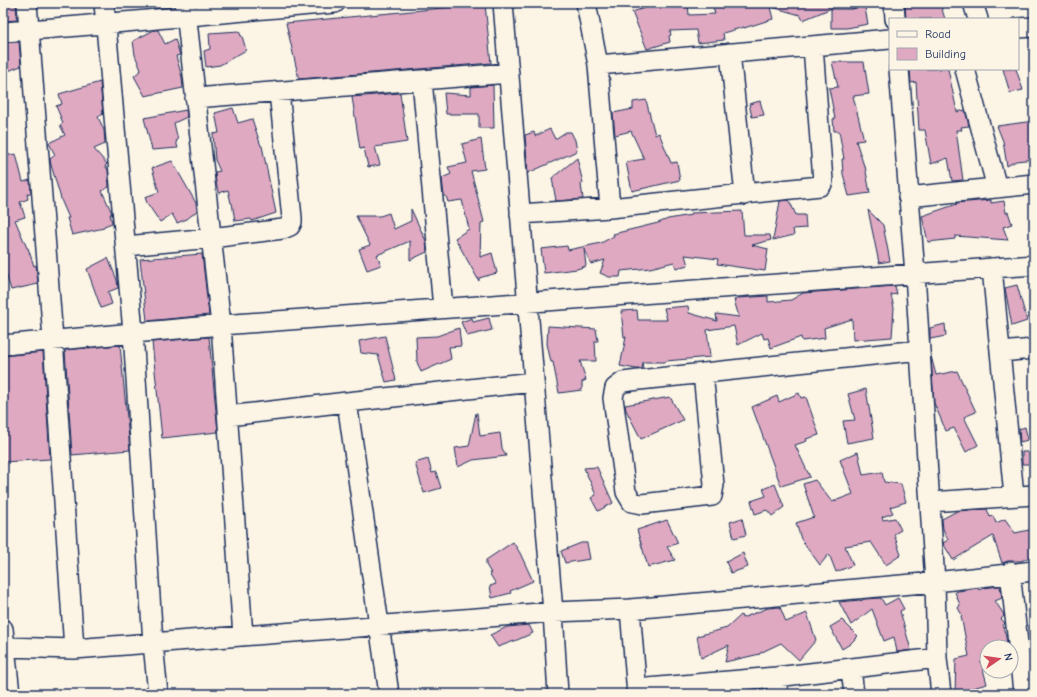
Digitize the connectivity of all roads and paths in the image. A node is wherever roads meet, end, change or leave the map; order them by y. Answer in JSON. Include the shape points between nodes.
{"nodes":[{"id":1,"x":27,"y":3,"type":"edge"},
{"id":2,"x":104,"y":3,"type":"edge"},
{"id":3,"x":335,"y":3,"type":"edge"},
{"id":4,"x":503,"y":3,"type":"edge"},
{"id":5,"x":586,"y":3,"type":"edge"},
{"id":6,"x":894,"y":3,"type":"edge"},
{"id":7,"x":973,"y":3,"type":"edge"},
{"id":8,"x":186,"y":9,"type":"edge"},
{"id":9,"x":895,"y":18,"type":"edge"},
{"id":10,"x":978,"y":18,"type":"edge"},
{"id":11,"x":106,"y":24,"type":"junction"},
{"id":12,"x":1034,"y":27,"type":"edge"},
{"id":13,"x":1019,"y":28,"type":"edge"},
{"id":14,"x":29,"y":30,"type":"junction"},
{"id":15,"x":3,"y":32,"type":"edge"},
{"id":16,"x":889,"y":39,"type":"edge"},
{"id":17,"x":813,"y":46,"type":"junction"},
{"id":18,"x":730,"y":53,"type":"junction"},
{"id":19,"x":598,"y":65,"type":"junction"},
{"id":20,"x":899,"y":70,"type":"edge"},
{"id":21,"x":965,"y":70,"type":"edge"},
{"id":22,"x":509,"y":72,"type":"junction"},
{"id":23,"x":422,"y":80,"type":"junction"},
{"id":24,"x":279,"y":92,"type":"junction"},
{"id":25,"x":195,"y":98,"type":"junction"},
{"id":26,"x":1034,"y":184,"type":"edge"},
{"id":27,"x":997,"y":188,"type":"junction"},
{"id":28,"x":745,"y":195,"type":"junction"},
{"id":29,"x":908,"y":197,"type":"junction"},
{"id":30,"x":610,"y":208,"type":"junction"},
{"id":31,"x":520,"y":214,"type":"junction"},
{"id":32,"x":211,"y":238,"type":"junction"},
{"id":33,"x":126,"y":246,"type":"junction"},
{"id":34,"x":1034,"y":264,"type":"edge"},
{"id":35,"x":992,"y":268,"type":"junction"},
{"id":36,"x":915,"y":274,"type":"junction"},
{"id":37,"x":528,"y":302,"type":"junction"},
{"id":38,"x":443,"y":308,"type":"junction"},
{"id":39,"x":221,"y":325,"type":"junction"},
{"id":40,"x":133,"y":332,"type":"junction"},
{"id":41,"x":53,"y":339,"type":"junction"},
{"id":42,"x":3,"y":345,"type":"edge"},
{"id":43,"x":1034,"y":348,"type":"edge"},
{"id":44,"x":920,"y":350,"type":"junction"},
{"id":45,"x":1000,"y":352,"type":"junction"},
{"id":46,"x":703,"y":373,"type":"junction"},
{"id":47,"x":534,"y":382,"type":"junction"},
{"id":48,"x":347,"y":402,"type":"junction"},
{"id":49,"x":228,"y":416,"type":"junction"},
{"id":50,"x":1034,"y":495,"type":"edge"},
{"id":51,"x":1014,"y":496,"type":"junction"},
{"id":52,"x":930,"y":502,"type":"junction"},
{"id":53,"x":1034,"y":571,"type":"edge"},
{"id":54,"x":1010,"y":572,"type":"junction"},
{"id":55,"x":935,"y":582,"type":"junction"},
{"id":56,"x":630,"y":609,"type":"junction"},
{"id":57,"x":553,"y":612,"type":"junction"},
{"id":58,"x":379,"y":625,"type":"junction"},
{"id":59,"x":243,"y":636,"type":"junction"},
{"id":60,"x":4,"y":641,"type":"edge"},
{"id":61,"x":153,"y":643,"type":"junction"},
{"id":62,"x":74,"y":649,"type":"junction"},
{"id":63,"x":937,"y":658,"type":"junction"},
{"id":64,"x":1027,"y":661,"type":"edge"},
{"id":65,"x":852,"y":669,"type":"junction"},
{"id":66,"x":777,"y":685,"type":"edge"},
{"id":67,"x":636,"y":692,"type":"edge"},
{"id":68,"x":10,"y":694,"type":"edge"},
{"id":69,"x":158,"y":694,"type":"edge"},
{"id":70,"x":389,"y":694,"type":"edge"},
{"id":71,"x":558,"y":694,"type":"edge"},
{"id":72,"x":854,"y":694,"type":"edge"},
{"id":73,"x":941,"y":694,"type":"edge"},
{"id":74,"x":1022,"y":694,"type":"edge"}],
"edges":[{"from":1,"to":14,"type":"street"},
{"from":2,"to":11,"type":"street"},
{"from":3,"to":8,"type":"street"},
{"from":4,"to":22,"type":"street"},
{"from":5,"to":19,"type":"street"},
{"from":6,"to":9,"type":"street"},
{"from":7,"to":10,"type":"street"},
{"from":8,"to":11,"type":"street"},
{"from":8,"to":25,"type":"street"},
{"from":11,"to":14,"type":"street"},
{"from":11,"to":33,"type":"street"},
{"from":12,"to":13,"type":"street"},
{"from":14,"to":15,"type":"street"},
{"from":14,"to":41,"type":"street"},
{"from":16,"to":17,"type":"street"},
{"from":17,"to":18,"type":"street"},
{"from":17,"to":28,"type":"street","via":[[822,184]]},
{"from":18,"to":19,"type":"street"},
{"from":18,"to":28,"type":"street"},
{"from":19,"to":30,"type":"street"},
{"from":20,"to":29,"type":"street"},
{"from":21,"to":27,"type":"street"},
{"from":22,"to":23,"type":"street"},
{"from":22,"to":31,"type":"street"},
{"from":23,"to":24,"type":"street"},
{"from":23,"to":38,"type":"street"},
{"from":24,"to":25,"type":"street"},
{"from":24,"to":32,"type":"street","via":[[292,222],[283,229]]},
{"from":25,"to":32,"type":"street"},
{"from":26,"to":27,"type":"street"},
{"from":27,"to":29,"type":"street"},
{"from":28,"to":30,"type":"street"},
{"from":29,"to":36,"type":"street"},
{"from":30,"to":31,"type":"street"},
{"from":31,"to":37,"type":"street"},
{"from":32,"to":33,"type":"street"},
{"from":32,"to":39,"type":"street"},
{"from":33,"to":40,"type":"street"},
{"from":34,"to":35,"type":"street"},
{"from":35,"to":36,"type":"street"},
{"from":35,"to":45,"type":"street"},
{"from":36,"to":37,"type":"street"},
{"from":36,"to":44,"type":"street"},
{"from":37,"to":38,"type":"street"},
{"from":37,"to":47,"type":"street"},
{"from":38,"to":39,"type":"street"},
{"from":39,"to":40,"type":"street"},
{"from":39,"to":49,"type":"street"},
{"from":40,"to":41,"type":"street"},
{"from":40,"to":61,"type":"street"},
{"from":41,"to":42,"type":"street"},
{"from":41,"to":62,"type":"street"},
{"from":43,"to":45,"type":"street"},
{"from":44,"to":46,"type":"street"},
{"from":44,"to":52,"type":"street"},
{"from":45,"to":51,"type":"street"},
{"from":46,"to":46,"type":"street","via":[[623,382],[615,388],[613,398],[626,492],[632,502],[642,504],[712,496],[714,485]]},
{"from":47,"to":48,"type":"street"},
{"from":47,"to":57,"type":"street"},
{"from":48,"to":49,"type":"street"},
{"from":48,"to":58,"type":"street"},
{"from":49,"to":59,"type":"street"},
{"from":50,"to":51,"type":"street"},
{"from":51,"to":52,"type":"street"},
{"from":52,"to":55,"type":"street"},
{"from":53,"to":54,"type":"street"},
{"from":54,"to":55,"type":"street"},
{"from":54,"to":64,"type":"street"},
{"from":55,"to":56,"type":"street"},
{"from":55,"to":63,"type":"street"},
{"from":56,"to":57,"type":"street"},
{"from":56,"to":67,"type":"street"},
{"from":57,"to":58,"type":"street"},
{"from":57,"to":71,"type":"street"},
{"from":58,"to":59,"type":"street"},
{"from":58,"to":70,"type":"street"},
{"from":59,"to":61,"type":"street"},
{"from":60,"to":62,"type":"street"},
{"from":60,"to":68,"type":"street"},
{"from":61,"to":62,"type":"street"},
{"from":61,"to":69,"type":"street"},
{"from":63,"to":65,"type":"street"},
{"from":63,"to":73,"type":"street"},
{"from":64,"to":74,"type":"street"},
{"from":65,"to":66,"type":"street"},
{"from":65,"to":72,"type":"street"},
{"from":66,"to":67,"type":"street"}]}
